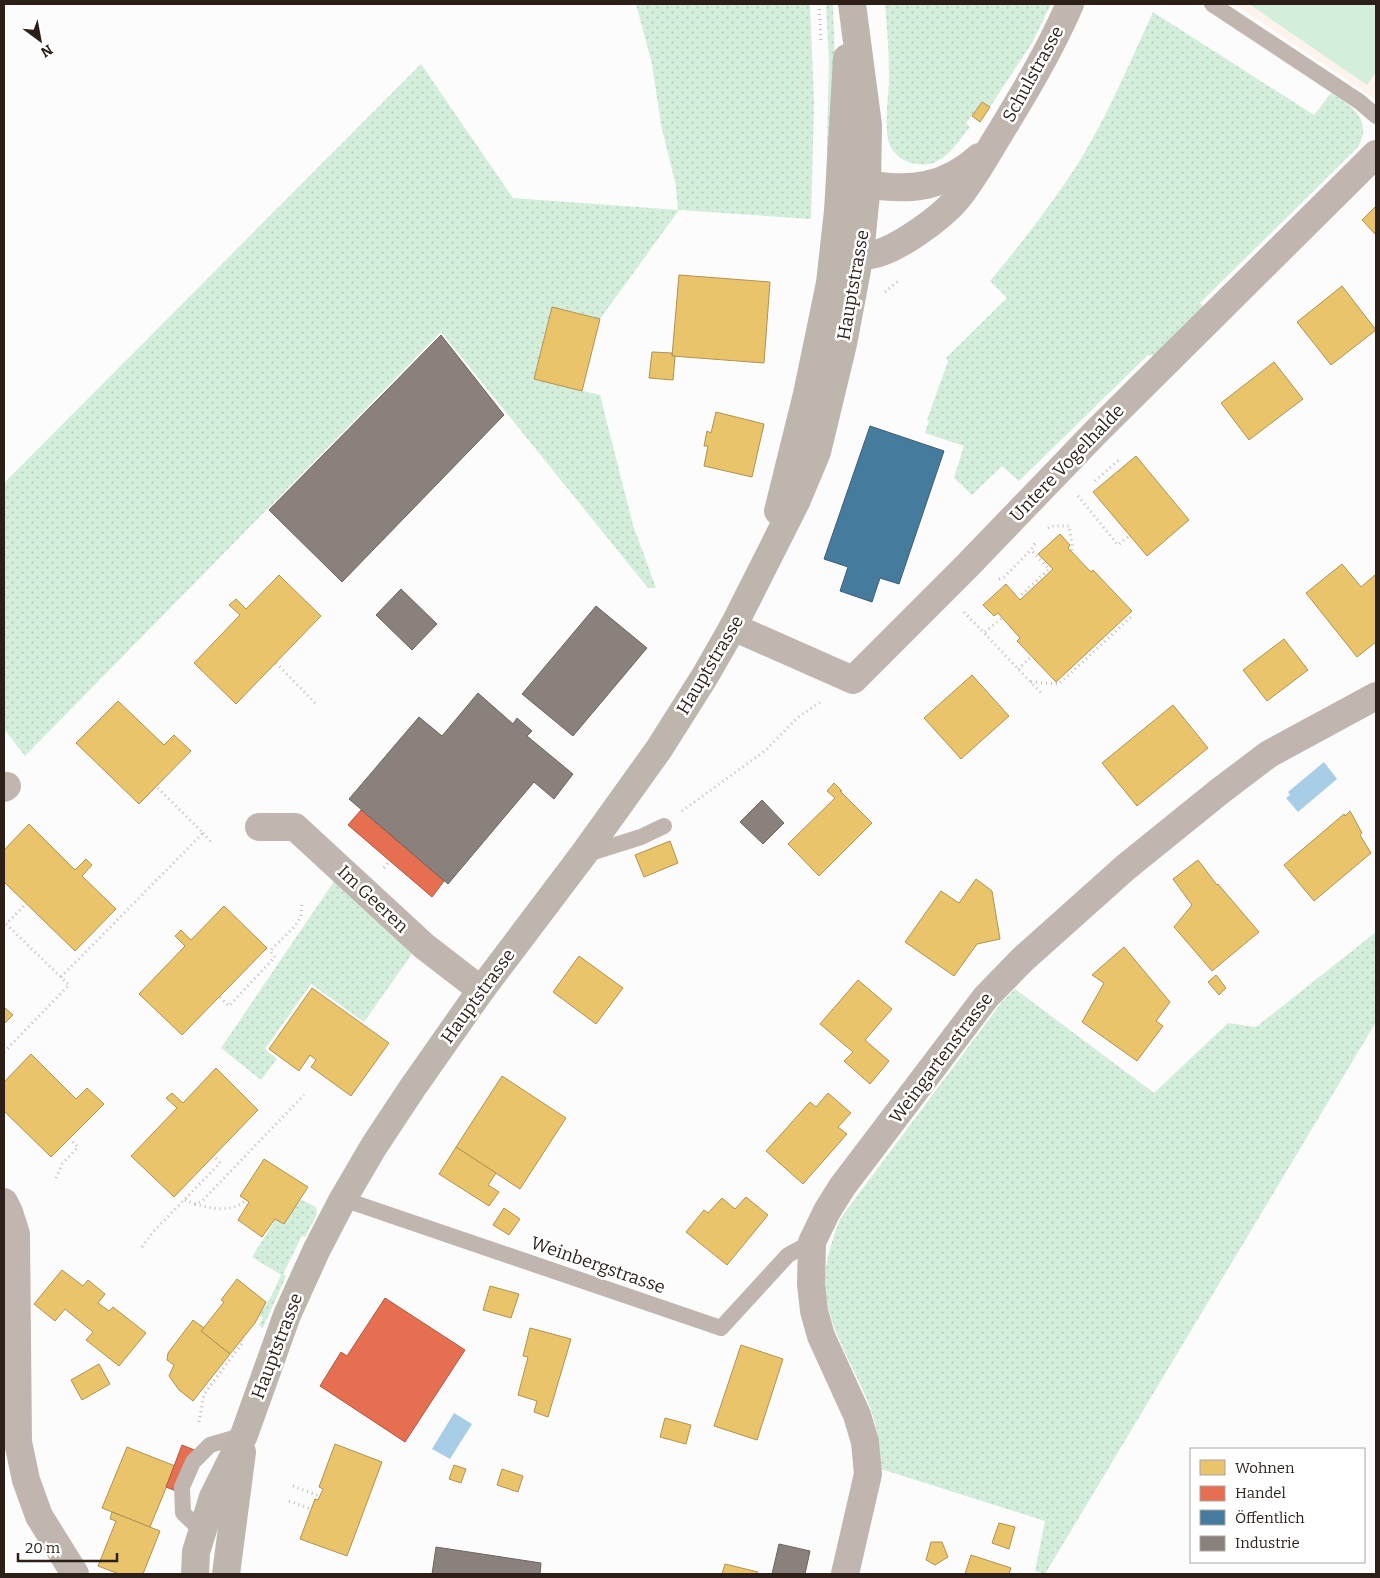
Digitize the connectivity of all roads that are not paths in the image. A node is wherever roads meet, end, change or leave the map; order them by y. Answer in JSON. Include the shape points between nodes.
{"nodes":[{"id":1,"x":851,"y":4,"type":"edge"},
{"id":2,"x":1070,"y":4,"type":"edge"},
{"id":3,"x":1212,"y":4,"type":"edge"},
{"id":4,"x":1376,"y":116,"type":"edge"},
{"id":5,"x":993,"y":144,"type":"junction"},
{"id":6,"x":1376,"y":154,"type":"edge"},
{"id":7,"x":867,"y":184,"type":"junction"},
{"id":8,"x":837,"y":220,"type":"junction"},
{"id":9,"x":860,"y":254,"type":"junction"},
{"id":10,"x":757,"y":582,"type":"junction"},
{"id":11,"x":733,"y":627,"type":"junction"},
{"id":12,"x":1376,"y":696,"type":"edge"},
{"id":13,"x":664,"y":826,"type":"road end"},
{"id":14,"x":259,"y":827,"type":"dead end"},
{"id":15,"x":583,"y":855,"type":"junction"},
{"id":16,"x":481,"y":990,"type":"junction"},
{"id":17,"x":343,"y":1199,"type":"junction"},
{"id":18,"x":4,"y":1202,"type":"edge"},
{"id":19,"x":812,"y":1242,"type":"junction"},
{"id":20,"x":244,"y":1435,"type":"junction"},
{"id":21,"x":202,"y":1531,"type":"junction"},
{"id":22,"x":231,"y":1537,"type":"junction"},
{"id":23,"x":74,"y":1574,"type":"edge"},
{"id":24,"x":195,"y":1574,"type":"edge"},
{"id":25,"x":226,"y":1574,"type":"edge"},
{"id":26,"x":845,"y":1574,"type":"edge"}],
"edges":[{"from":1,"to":7,"type":"main road","name":"Hauptstrasse","via":[[868,125]]},
{"from":1,"to":8,"type":"main road","name":"Hauptstrasse"},
{"from":2,"to":5,"type":"street","name":"Schulstrasse","via":[[1032,81]]},
{"from":3,"to":4,"type":"lane","via":[[1360,102]]},
{"from":5,"to":7,"type":"street","name":"Schulstrasse","via":[[959,172],[929,185],[914,188]]},
{"from":5,"to":9,"type":"street","name":"Schulstrasse","via":[[973,180],[935,220],[891,248],[872,255]]},
{"from":6,"to":11,"type":"street","name":"Untere Vogelhalde","via":[[1096,432],[853,680]]},
{"from":7,"to":8,"type":"main road"},
{"from":7,"to":9,"type":"main road","name":"Hauptstrasse"},
{"from":8,"to":9,"type":"main road"},
{"from":8,"to":10,"type":"main road","name":"Hauptstrasse","via":[[830,283],[812,369],[782,497]]},
{"from":9,"to":10,"type":"main road","name":"Hauptstrasse","via":[[817,452]]},
{"from":10,"to":11,"type":"main road","name":"Hauptstrasse"},
{"from":11,"to":15,"type":"main road","name":"Hauptstrasse","via":[[659,749]]},
{"from":12,"to":19,"type":"street","name":"Weingartenstrasse","via":[[1269,754],[1126,867],[1022,960],[986,997],[842,1187]]},
{"from":13,"to":15,"type":"lane","via":[[641,837]]},
{"from":14,"to":16,"type":"street","name":"Im Geeren","via":[[295,827],[424,946]]},
{"from":15,"to":16,"type":"main road","name":"Hauptstrasse"},
{"from":16,"to":17,"type":"main road","name":"Hauptstrasse","via":[[374,1146]]},
{"from":17,"to":19,"type":"lane","name":"Weinbergstrasse","via":[[720,1328],[788,1255]]},
{"from":17,"to":20,"type":"main road","name":"Hauptstrasse","via":[[287,1315]]},
{"from":18,"to":23,"type":"street","via":[[16,1234],[18,1442],[26,1480],[39,1516]]},
{"from":19,"to":26,"type":"street","name":"Weingartenstrasse","via":[[810,1284],[814,1311],[821,1336],[857,1415],[865,1442],[868,1474]]},
{"from":20,"to":21,"type":"main road","name":"Hauptstrasse","via":[[213,1496]]},
{"from":20,"to":21,"type":"lane","via":[[210,1445],[193,1462],[182,1487],[183,1513]]},
{"from":20,"to":22,"type":"main road","name":"Hauptstrasse"},
{"from":21,"to":22,"type":"lane"},
{"from":21,"to":24,"type":"main road","name":"Hauptstrasse","via":[[196,1552]]},
{"from":22,"to":25,"type":"main road","name":"Hauptstrasse"}]}
